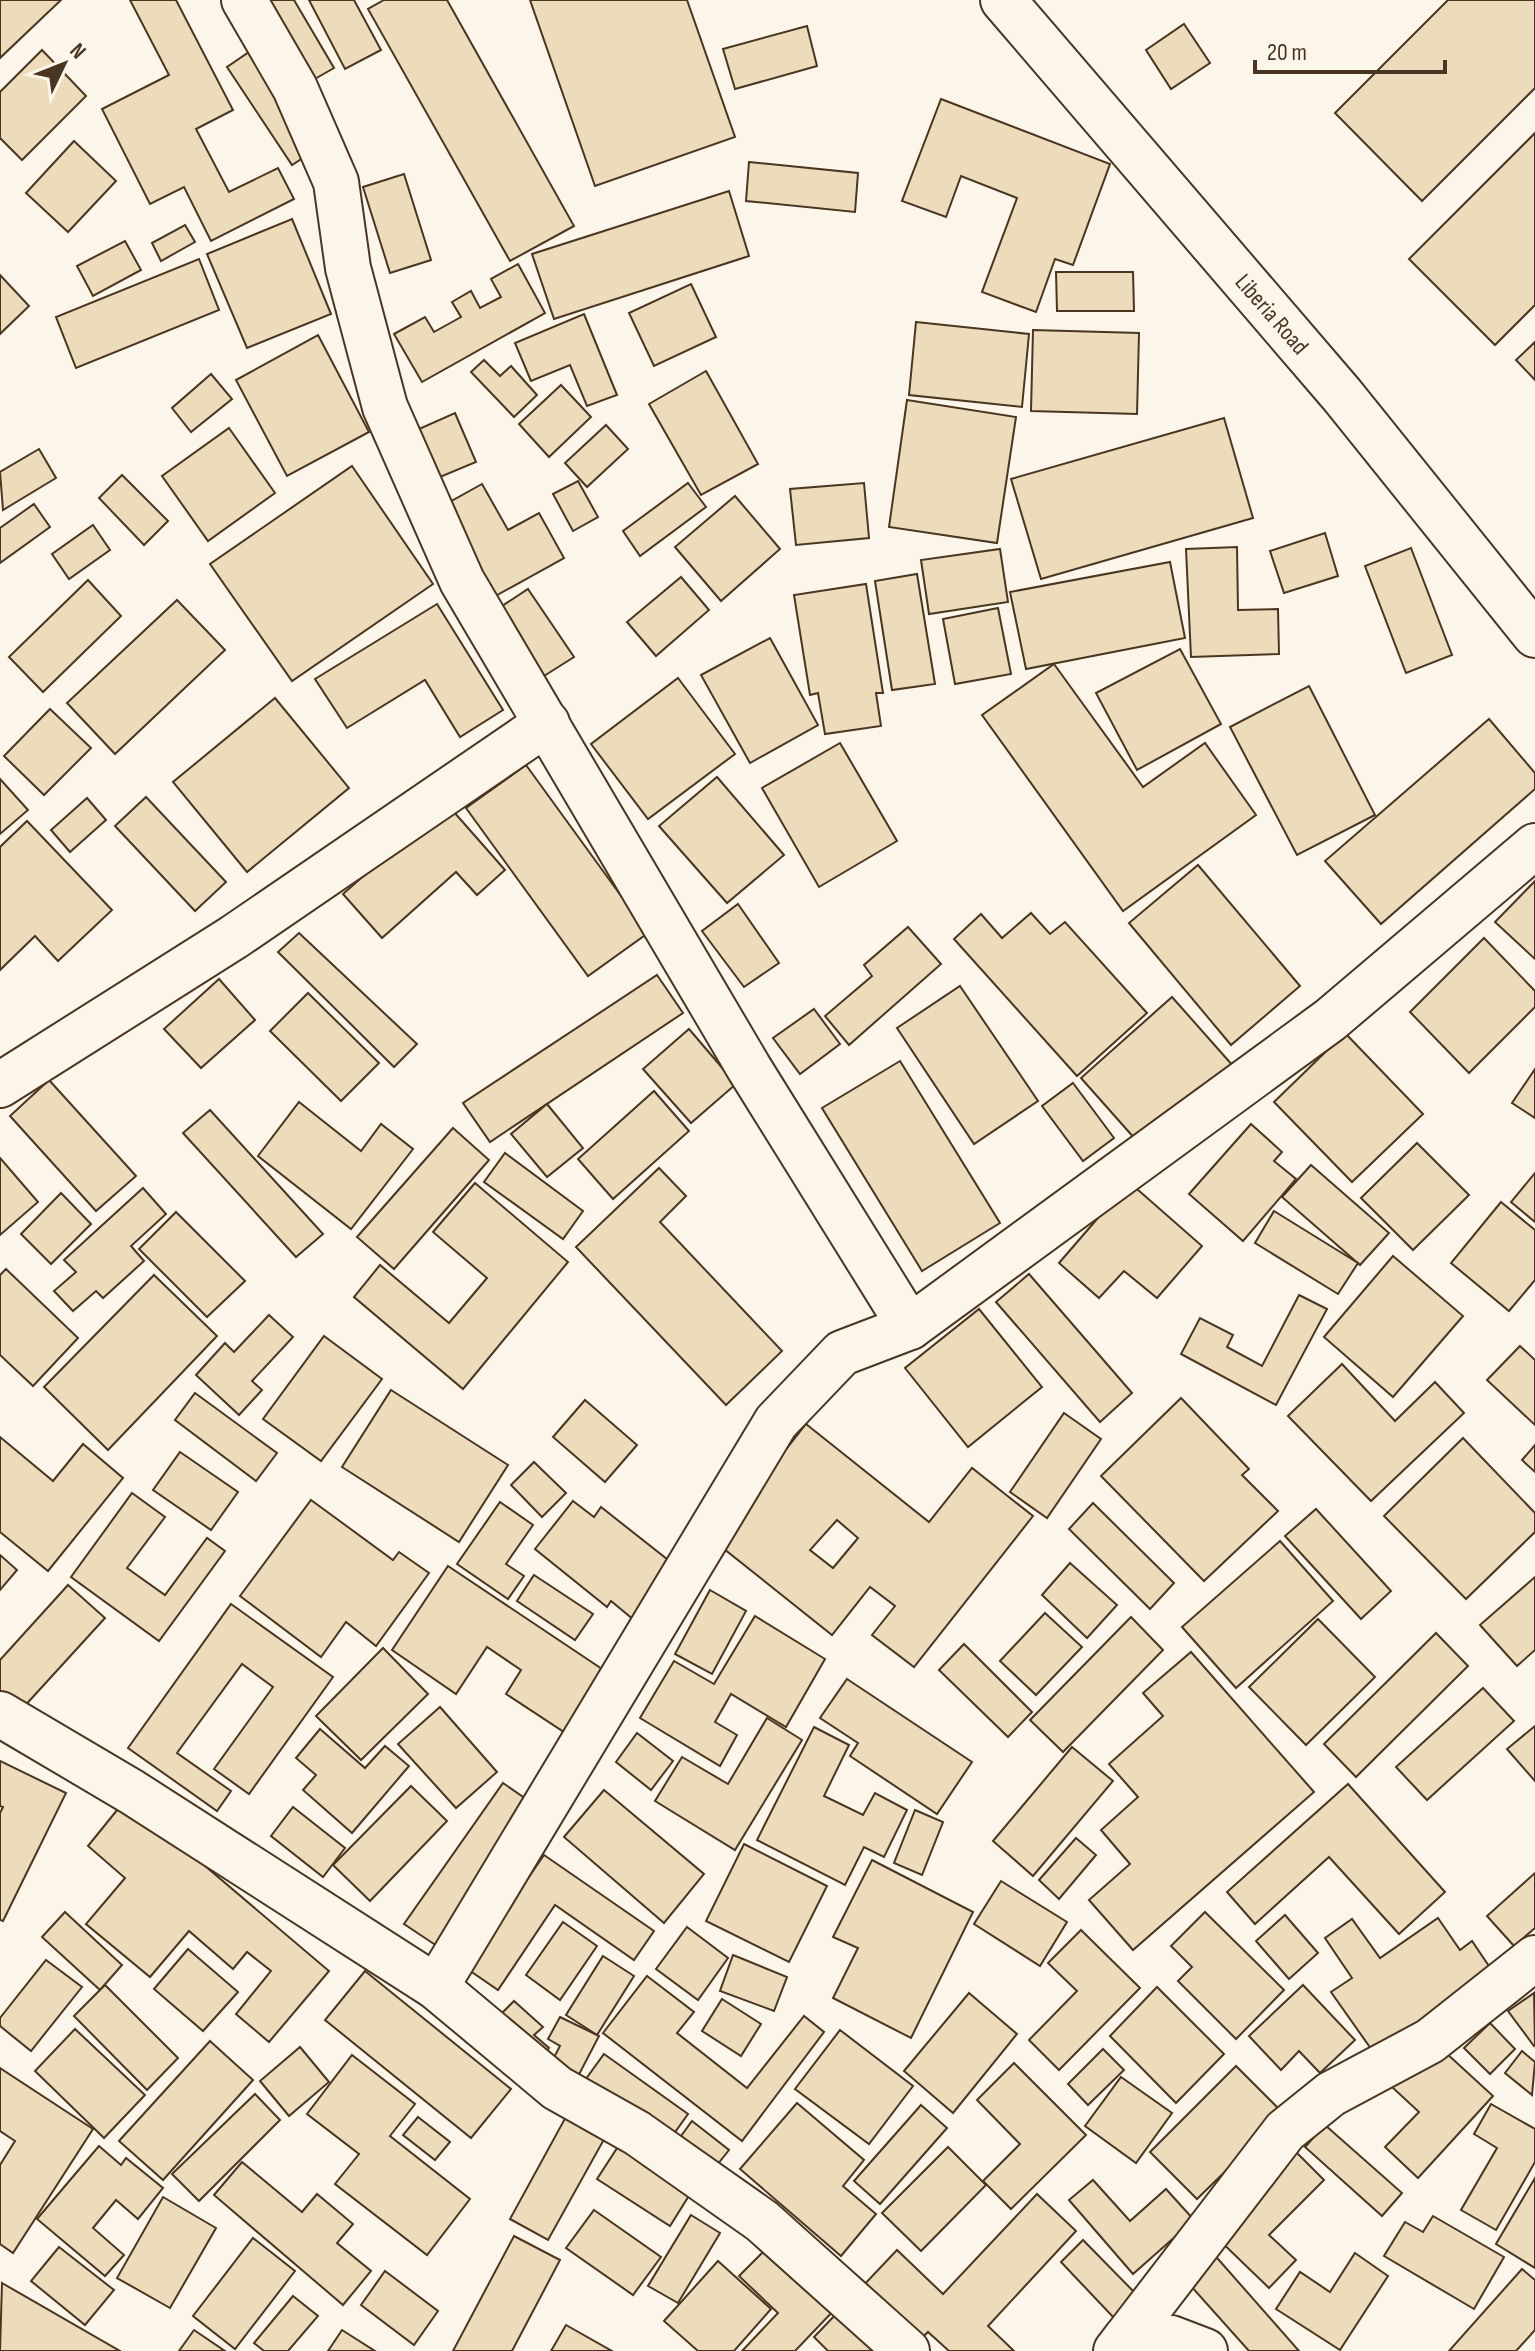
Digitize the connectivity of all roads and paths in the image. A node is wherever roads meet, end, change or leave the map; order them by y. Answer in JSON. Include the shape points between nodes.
{"nodes":[{"id":1,"x":244,"y":0,"type":"edge"},
{"id":2,"x":1003,"y":0,"type":"edge"},
{"id":3,"x":1535,"y":635,"type":"edge"},
{"id":4,"x":547,"y":723,"type":"junction"},
{"id":5,"x":1535,"y":846,"type":"edge"},
{"id":6,"x":0,"y":1085,"type":"edge"},
{"id":7,"x":910,"y":1327,"type":"junction"},
{"id":8,"x":0,"y":1714,"type":"edge"},
{"id":9,"x":1535,"y":1958,"type":"edge"},
{"id":10,"x":436,"y":1987,"type":"junction"},
{"id":11,"x":1121,"y":2345,"type":"edge"},
{"id":12,"x":907,"y":2351,"type":"edge"},
{"id":13,"x":1205,"y":2351,"type":"edge"}],
"edges":[{"from":1,"to":4,"type":"street","via":[[295,88],[336,182],[348,268],[385,407],[462,581]]},
{"from":2,"to":3,"type":"street","name":"Liberia Road","via":[[1342,395]]},
{"from":4,"to":6,"type":"street","via":[[234,937]]},
{"from":4,"to":7,"type":"street","via":[[749,1068]]},
{"from":5,"to":7,"type":"street","via":[[1330,1020]]},
{"from":7,"to":10,"type":"street","via":[[842,1353],[776,1422]]},
{"from":8,"to":10,"type":"street"},
{"from":9,"to":11,"type":"street","via":[[1430,2041],[1331,2094],[1285,2131]]},
{"from":10,"to":12,"type":"street","via":[[557,2088],[637,2133],[762,2221]]},
{"from":11,"to":13,"type":"street","via":[[1171,2338]]}]}
